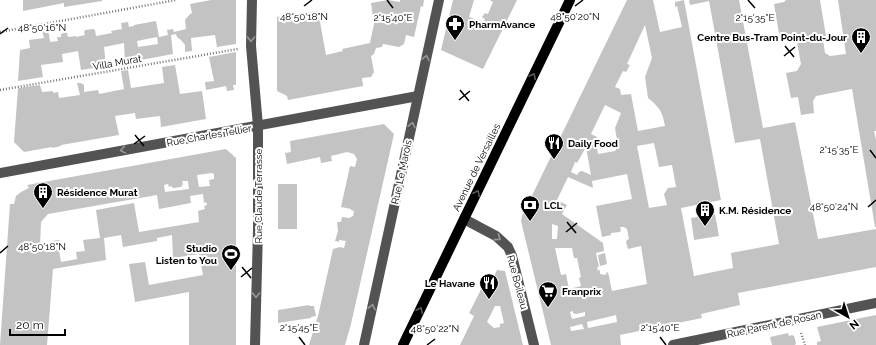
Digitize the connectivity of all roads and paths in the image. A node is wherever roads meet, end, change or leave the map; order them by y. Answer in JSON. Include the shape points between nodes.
{"nodes":[{"id":1,"x":176,"y":0,"type":"edge"},
{"id":2,"x":252,"y":0,"type":"edge"},
{"id":3,"x":439,"y":0,"type":"edge"},
{"id":4,"x":570,"y":0,"type":"edge"},
{"id":5,"x":0,"y":32,"type":"edge"},
{"id":6,"x":236,"y":49,"type":"dead end"},
{"id":7,"x":0,"y":90,"type":"edge"},
{"id":8,"x":418,"y":96,"type":"junction"},
{"id":9,"x":258,"y":126,"type":"junction"},
{"id":10,"x":0,"y":172,"type":"edge"},
{"id":11,"x":464,"y":219,"type":"junction"},
{"id":12,"x":876,"y":303,"type":"edge"},
{"id":13,"x":255,"y":345,"type":"edge"},
{"id":14,"x":364,"y":345,"type":"edge"},
{"id":15,"x":403,"y":345,"type":"edge"},
{"id":16,"x":534,"y":345,"type":"edge"},
{"id":17,"x":673,"y":345,"type":"edge"}],
"edges":[{"from":1,"to":5,"type":"path"},
{"from":2,"to":9,"type":"street","name":"Rue Claude Terrasse","one_way":true,"via":[[251,46]]},
{"from":8,"to":3,"type":"street","name":"Rue Le Marois","one_way":true},
{"from":11,"to":4,"type":"main road","name":"Avenue de Versailles","one_way":true},
{"from":6,"to":7,"type":"path","name":"Villa Murat"},
{"from":8,"to":9,"type":"street","name":"Rue Charles Tellier"},
{"from":14,"to":8,"type":"street","name":"Rue Le Marois","one_way":true},
{"from":9,"to":10,"type":"street","name":"Rue Charles Tellier","one_way":true},
{"from":9,"to":13,"type":"street","name":"Rue Claude Terrasse","one_way":true},
{"from":15,"to":11,"type":"main road","name":"Avenue de Versailles","one_way":true},
{"from":11,"to":16,"type":"street","name":"Rue Boileau","one_way":true,"via":[[496,236],[508,247]]},
{"from":12,"to":17,"type":"street","name":"Rue Parent de Rosan"}]}
